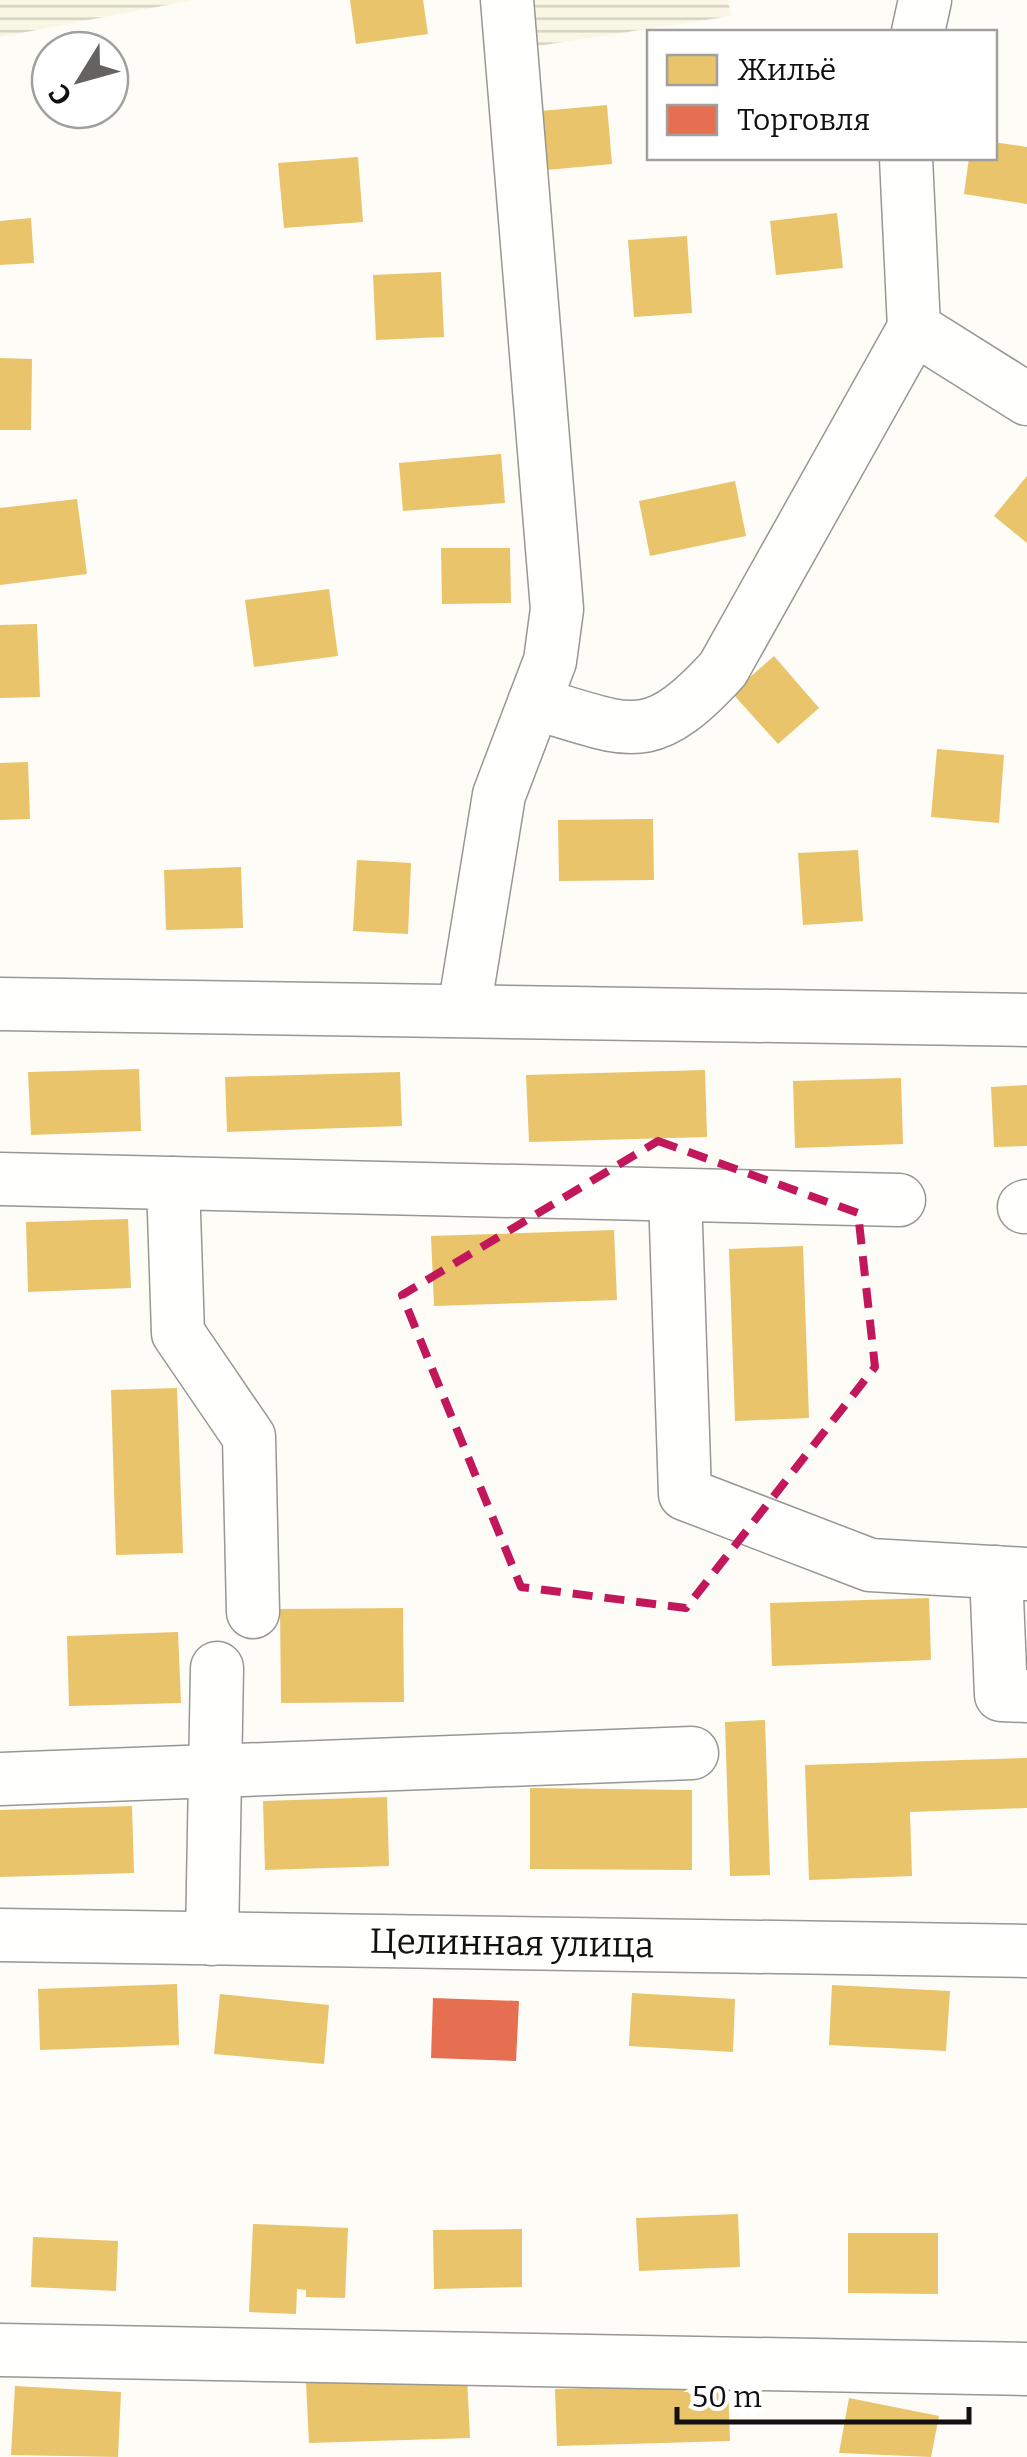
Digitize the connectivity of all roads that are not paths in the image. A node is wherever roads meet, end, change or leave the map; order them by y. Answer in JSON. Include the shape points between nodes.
{"nodes":[{"id":1,"x":508,"y":0,"type":"edge"},
{"id":2,"x":925,"y":0,"type":"edge"},
{"id":3,"x":918,"y":30,"type":"edge"},
{"id":4,"x":906,"y":160,"type":"edge"},
{"id":5,"x":914,"y":328,"type":"junction"},
{"id":6,"x":1027,"y":399,"type":"edge"},
{"id":7,"x":534,"y":703,"type":"junction"},
{"id":8,"x":0,"y":1004,"type":"edge"},
{"id":9,"x":464,"y":1010,"type":"junction"},
{"id":10,"x":1027,"y":1020,"type":"edge"},
{"id":11,"x":0,"y":1179,"type":"edge"},
{"id":12,"x":173,"y":1183,"type":"junction"},
{"id":13,"x":675,"y":1196,"type":"junction"},
{"id":14,"x":898,"y":1200,"type":"dead end"},
{"id":15,"x":1012,"y":1573,"type":"edge"},
{"id":16,"x":253,"y":1612,"type":"dead end"},
{"id":17,"x":217,"y":1668,"type":"dead end"},
{"id":18,"x":1027,"y":1696,"type":"edge"},
{"id":19,"x":692,"y":1753,"type":"dead end"},
{"id":20,"x":215,"y":1771,"type":"junction"},
{"id":21,"x":0,"y":1779,"type":"edge"},
{"id":22,"x":0,"y":1935,"type":"edge"},
{"id":23,"x":212,"y":1939,"type":"junction"},
{"id":24,"x":1027,"y":1951,"type":"edge"},
{"id":25,"x":0,"y":2350,"type":"edge"},
{"id":26,"x":1027,"y":2369,"type":"edge"}],
"edges":[{"from":1,"to":7,"type":"street","via":[[557,609],[550,660]]},
{"from":2,"to":3,"type":"street"},
{"from":4,"to":5,"type":"street"},
{"from":5,"to":6,"type":"street"},
{"from":5,"to":7,"type":"street","via":[[723,668],[691,704],[658,725],[618,728]]},
{"from":7,"to":9,"type":"street","via":[[499,795]]},
{"from":8,"to":9,"type":"street"},
{"from":9,"to":10,"type":"street"},
{"from":11,"to":12,"type":"street"},
{"from":12,"to":13,"type":"street"},
{"from":12,"to":16,"type":"street","via":[[178,1332],[249,1436]]},
{"from":13,"to":14,"type":"street"},
{"from":13,"to":15,"type":"street","via":[[684,1494],[870,1565]]},
{"from":15,"to":18,"type":"street","via":[[1001,1695]]},
{"from":17,"to":20,"type":"street"},
{"from":19,"to":20,"type":"street"},
{"from":20,"to":21,"type":"street"},
{"from":20,"to":23,"type":"street"},
{"from":22,"to":23,"type":"street","name":"Целинная улица"},
{"from":23,"to":24,"type":"street","name":"Целинная улица"},
{"from":25,"to":26,"type":"street"}]}
